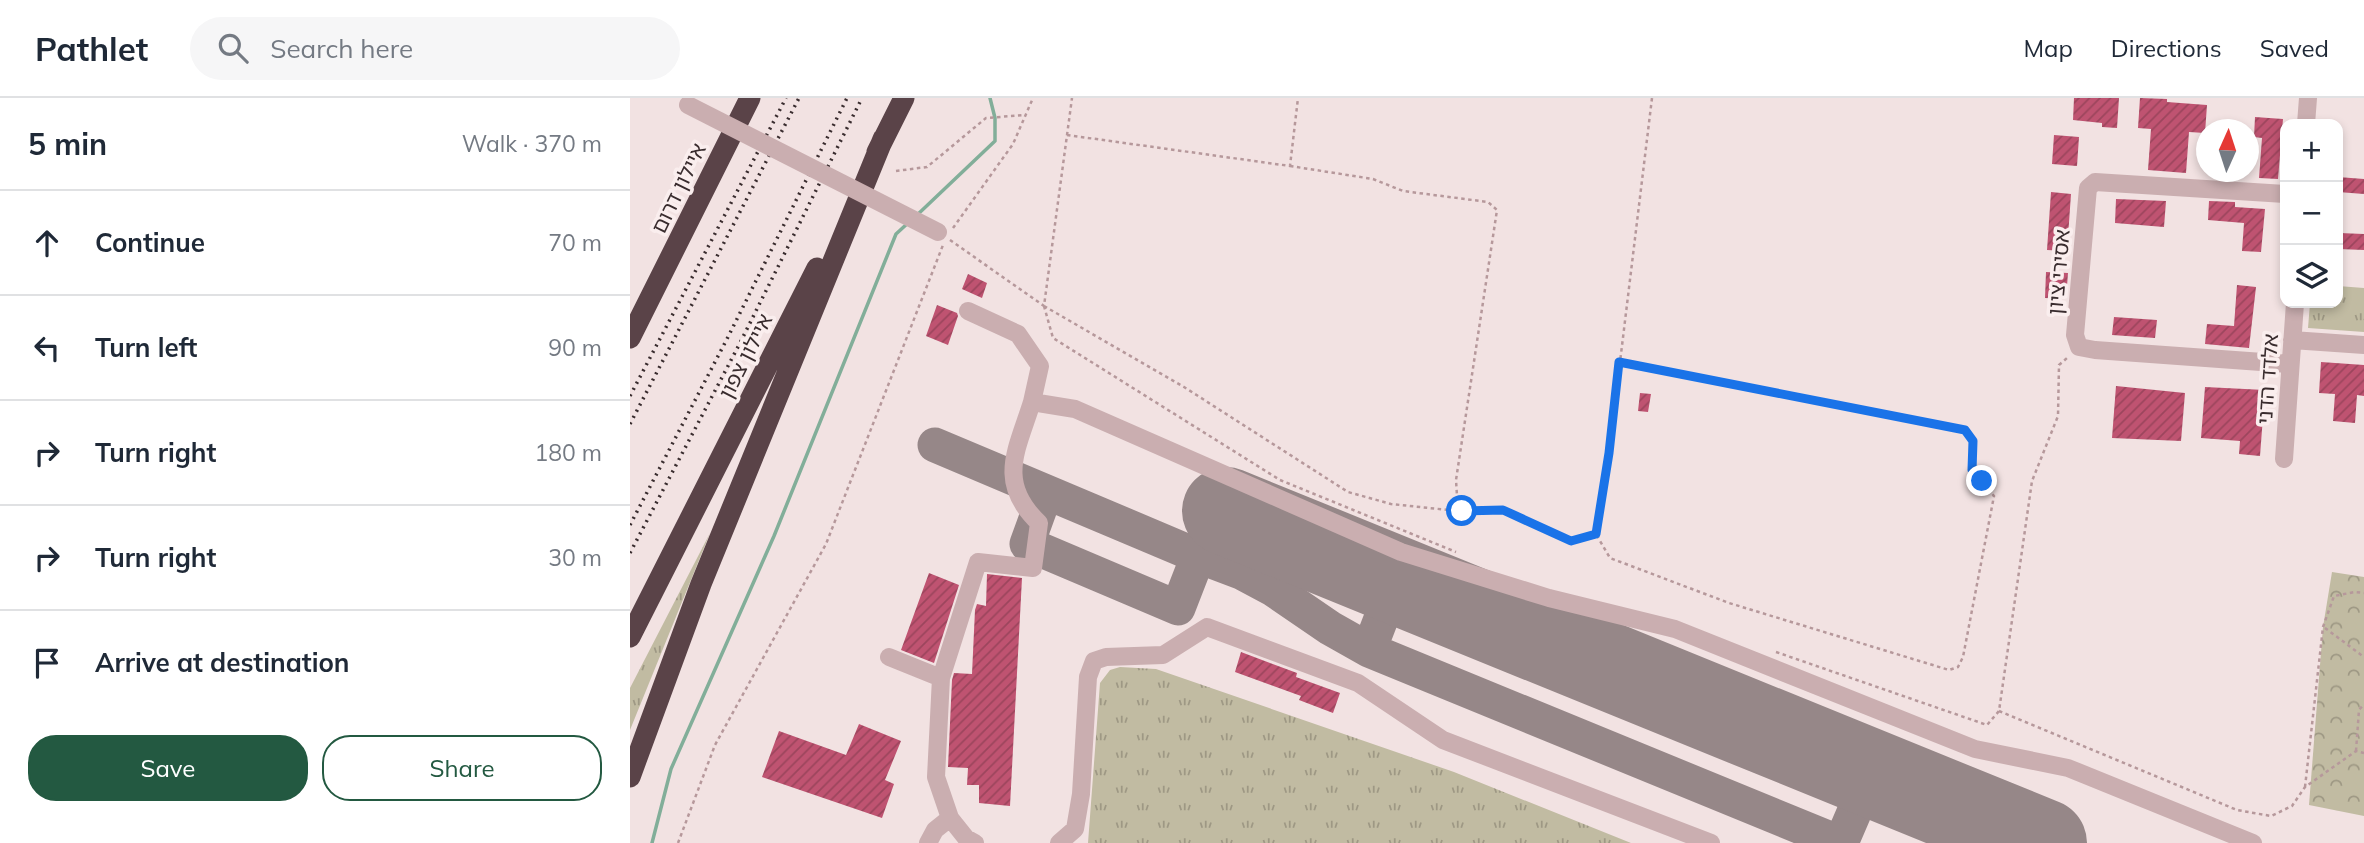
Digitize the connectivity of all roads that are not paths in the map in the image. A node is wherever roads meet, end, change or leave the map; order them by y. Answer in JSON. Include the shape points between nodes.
{"nodes":[{"id":1,"x":750,"y":98,"type":"edge"},
{"id":2,"x":904,"y":98,"type":"edge"},
{"id":3,"x":2308,"y":98,"type":"edge"},
{"id":4,"x":682,"y":102,"type":"edge"},
{"id":5,"x":2306,"y":119,"type":"edge"},
{"id":6,"x":883,"y":139,"type":"junction"},
{"id":7,"x":2280,"y":194,"type":"edge"},
{"id":8,"x":942,"y":235,"type":"road end"},
{"id":9,"x":652,"y":297,"type":"junction"},
{"id":10,"x":2294,"y":308,"type":"edge"},
{"id":11,"x":968,"y":312,"type":"dead end"},
{"id":12,"x":630,"y":331,"type":"edge"},
{"id":13,"x":630,"y":338,"type":"edge"},
{"id":14,"x":2292,"y":340,"type":"junction"},
{"id":15,"x":2364,"y":345,"type":"edge"},
{"id":16,"x":2290,"y":364,"type":"junction"},
{"id":17,"x":1032,"y":402,"type":"junction"},
{"id":18,"x":2284,"y":459,"type":"dead end"},
{"id":19,"x":630,"y":637,"type":"edge"},
{"id":20,"x":889,"y":657,"type":"dead end"},
{"id":21,"x":941,"y":678,"type":"junction"},
{"id":22,"x":630,"y":777,"type":"edge"},
{"id":23,"x":950,"y":818,"type":"junction"},
{"id":24,"x":928,"y":843,"type":"edge"},
{"id":25,"x":975,"y":843,"type":"edge"},
{"id":26,"x":1059,"y":843,"type":"edge"},
{"id":27,"x":1711,"y":843,"type":"edge"},
{"id":28,"x":2253,"y":843,"type":"edge"}],
"edges":[{"from":1,"to":9,"type":"highway","name":"איילון דרום"},
{"from":2,"to":6,"type":"highway","name":"איילון צפון"},
{"from":3,"to":5,"type":"street"},
{"from":4,"to":8,"type":"street","bridge":true},
{"from":6,"to":19,"type":"highway","name":"איילון צפון"},
{"from":6,"to":22,"type":"highway","via":[[701,584]]},
{"from":7,"to":16,"type":"street","name":"אסירי ציון","via":[[2095,182],[2088,188],[2075,335],[2079,347],[2095,350]]},
{"from":9,"to":12,"type":"highway"},
{"from":9,"to":13,"type":"highway","name":"איילון דרום"},
{"from":10,"to":14,"type":"street","name":"אלדד הדני"},
{"from":11,"to":17,"type":"street","via":[[1017,334],[1040,366]]},
{"from":14,"to":15,"type":"street"},
{"from":14,"to":16,"type":"street","name":"אלדד הדני"},
{"from":16,"to":18,"type":"street","name":"אלדד הדני"},
{"from":17,"to":21,"type":"street","via":[[1011,468],[1016,492],[1039,523],[1033,568],[978,562]]},
{"from":17,"to":28,"type":"street","via":[[1074,409],[1401,552],[1549,598],[1675,629],[1975,749],[2068,768]]},
{"from":20,"to":21,"type":"street"},
{"from":21,"to":23,"type":"street","via":[[936,777]]},
{"from":23,"to":24,"type":"street"},
{"from":23,"to":25,"type":"street"},
{"from":26,"to":27,"type":"street","via":[[1075,829],[1082,794],[1088,677],[1094,661],[1163,655],[1207,627],[1358,683],[1443,740]]}]}
